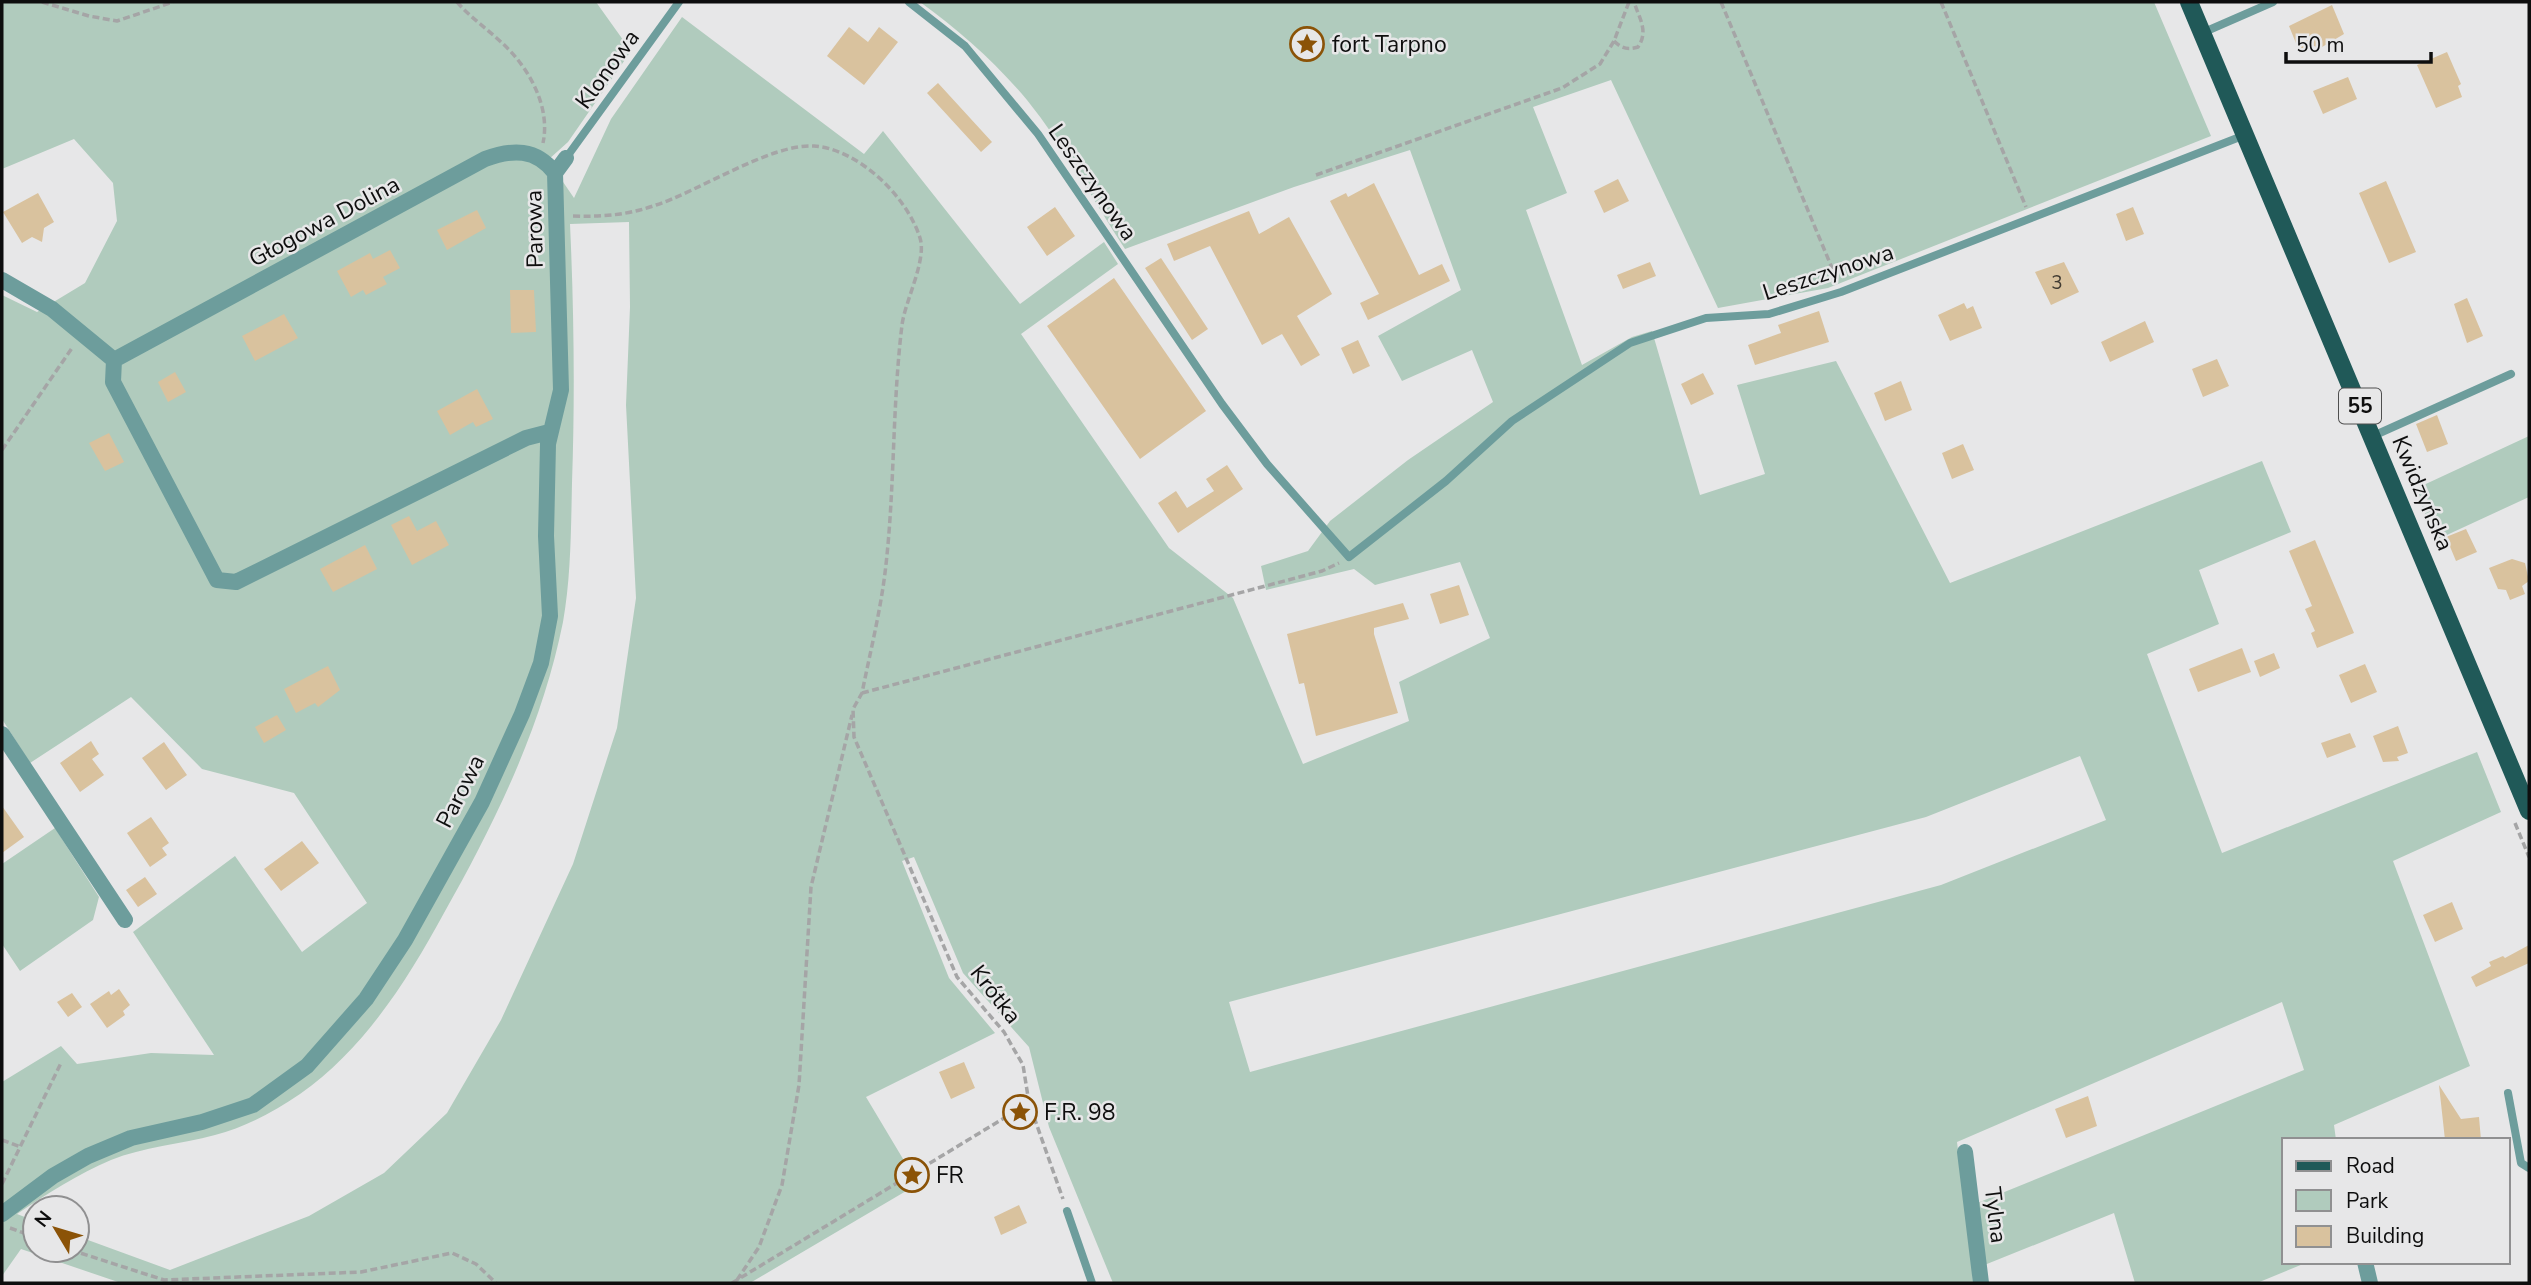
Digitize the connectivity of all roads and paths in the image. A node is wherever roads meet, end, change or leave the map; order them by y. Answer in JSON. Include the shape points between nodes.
{"nodes":[{"id":1,"x":42,"y":2,"type":"edge"},
{"id":2,"x":173,"y":2,"type":"edge"},
{"id":3,"x":457,"y":2,"type":"edge"},
{"id":4,"x":679,"y":2,"type":"edge"},
{"id":5,"x":909,"y":2,"type":"edge"},
{"id":6,"x":1632,"y":2,"type":"edge"},
{"id":7,"x":1721,"y":2,"type":"edge"},
{"id":8,"x":1941,"y":2,"type":"edge"},
{"id":9,"x":2189,"y":2,"type":"edge"},
{"id":10,"x":2273,"y":2,"type":"edge"},
{"id":11,"x":2202,"y":33,"type":"junction"},
{"id":12,"x":1614,"y":41,"type":"junction"},
{"id":13,"x":2245,"y":135,"type":"junction"},
{"id":14,"x":566,"y":158,"type":"joint"},
{"id":15,"x":551,"y":167,"type":"junction"},
{"id":16,"x":1316,"y":176,"type":"dead end"},
{"id":17,"x":2029,"y":212,"type":"dead end"},
{"id":18,"x":557,"y":216,"type":"junction"},
{"id":19,"x":1837,"y":279,"type":"dead end"},
{"id":20,"x":2,"y":280,"type":"edge"},
{"id":21,"x":82,"y":333,"type":"junction"},
{"id":22,"x":114,"y":360,"type":"junction"},
{"id":23,"x":2511,"y":374,"type":"dead end"},
{"id":24,"x":549,"y":432,"type":"junction"},
{"id":25,"x":2373,"y":436,"type":"junction"},
{"id":26,"x":2,"y":450,"type":"edge"},
{"id":27,"x":1349,"y":557,"type":"junction"},
{"id":28,"x":862,"y":693,"type":"junction"},
{"id":29,"x":853,"y":709,"type":"junction"},
{"id":30,"x":2,"y":734,"type":"edge"},
{"id":31,"x":2529,"y":811,"type":"edge"},
{"id":32,"x":125,"y":919,"type":"dead end"},
{"id":33,"x":61,"y":1063,"type":"dead end"},
{"id":34,"x":2508,"y":1093,"type":"dead end"},
{"id":35,"x":1029,"y":1103,"type":"junction"},
{"id":36,"x":2,"y":1140,"type":"edge"},
{"id":37,"x":21,"y":1147,"type":"junction"},
{"id":38,"x":1965,"y":1152,"type":"dead end"},
{"id":39,"x":2529,"y":1168,"type":"edge"},
{"id":40,"x":2,"y":1184,"type":"edge"},
{"id":41,"x":1067,"y":1211,"type":"joint"},
{"id":42,"x":2,"y":1214,"type":"edge"},
{"id":43,"x":2,"y":1224,"type":"edge"},
{"id":44,"x":21,"y":1231,"type":"edge"},
{"id":45,"x":91,"y":1256,"type":"edge"},
{"id":46,"x":2365,"y":1264,"type":"edge"},
{"id":47,"x":737,"y":1280,"type":"junction"},
{"id":48,"x":496,"y":1283,"type":"edge"},
{"id":49,"x":732,"y":1283,"type":"edge"},
{"id":50,"x":1093,"y":1283,"type":"edge"},
{"id":51,"x":1981,"y":1283,"type":"edge"},
{"id":52,"x":2370,"y":1283,"type":"edge"}],
"edges":[{"from":1,"to":2,"type":"path","via":[[117,21]]},
{"from":3,"to":15,"type":"path","via":[[528,73],[547,126],[542,146]]},
{"from":4,"to":14,"type":"lane","name":"Klonowa"},
{"from":5,"to":27,"type":"lane","name":"Leszczynowa","via":[[965,46],[1038,134],[1222,404],[1267,464]]},
{"from":6,"to":12,"type":"path"},
{"from":6,"to":12,"type":"path","via":[[1643,40],[1630,49]]},
{"from":7,"to":19,"type":"path"},
{"from":8,"to":17,"type":"path"},
{"from":9,"to":11,"type":"main road","name":"Kwidzyńska","number":"55"},
{"from":10,"to":11,"type":"lane"},
{"from":11,"to":13,"type":"main road","name":"Kwidzyńska","number":"55"},
{"from":12,"to":16,"type":"path","via":[[1600,64],[1562,88]]},
{"from":13,"to":25,"type":"main road","name":"Kwidzyńska","number":"55"},
{"from":13,"to":27,"type":"lane","name":"Leszczynowa","via":[[1841,292],[1769,314],[1706,318],[1630,343],[1512,421],[1446,481]]},
{"from":14,"to":15,"type":"street","name":"Parowa"},
{"from":15,"to":18,"type":"street","name":"Parowa"},
{"from":15,"to":22,"type":"street","name":"Głogowa Dolina","via":[[526,153],[508,150],[485,159]]},
{"from":18,"to":24,"type":"street","name":"Parowa","via":[[561,390]]},
{"from":18,"to":28,"type":"path","via":[[612,217],[657,205],[739,167],[811,145],[843,150],[873,170],[901,204],[920,239],[919,259],[902,323],[885,574]]},
{"from":20,"to":21,"type":"street"},
{"from":21,"to":22,"type":"street"},
{"from":21,"to":26,"type":"path"},
{"from":22,"to":24,"type":"street","via":[[113,382],[217,580],[236,582],[526,438]]},
{"from":23,"to":25,"type":"lane"},
{"from":24,"to":42,"type":"street","name":"Parowa","via":[[546,536],[550,617],[541,663],[482,802],[405,940],[366,999],[307,1066],[253,1105],[131,1138],[88,1156]]},
{"from":25,"to":31,"type":"main road","name":"Kwidzyńska","number":"55"},
{"from":27,"to":28,"type":"path","via":[[1322,571]]},
{"from":28,"to":29,"type":"path"},
{"from":29,"to":35,"type":"path","name":"Krótka","via":[[854,737],[862,759],[951,965],[1004,1032],[1023,1065]]},
{"from":29,"to":47,"type":"path","via":[[811,887],[799,1085],[782,1185],[759,1247]]},
{"from":30,"to":32,"type":"street"},
{"from":33,"to":37,"type":"path"},
{"from":34,"to":39,"type":"lane","via":[[2521,1163]]},
{"from":35,"to":41,"type":"path","name":"Krótka"},
{"from":35,"to":47,"type":"path"},
{"from":36,"to":37,"type":"path"},
{"from":37,"to":40,"type":"path"},
{"from":38,"to":51,"type":"street","name":"Tylna"},
{"from":41,"to":50,"type":"lane"},
{"from":43,"to":44,"type":"path"},
{"from":45,"to":48,"type":"path","via":[[164,1280],[361,1272],[452,1253],[476,1264]]},
{"from":46,"to":52,"type":"street"},
{"from":47,"to":49,"type":"path"}]}
